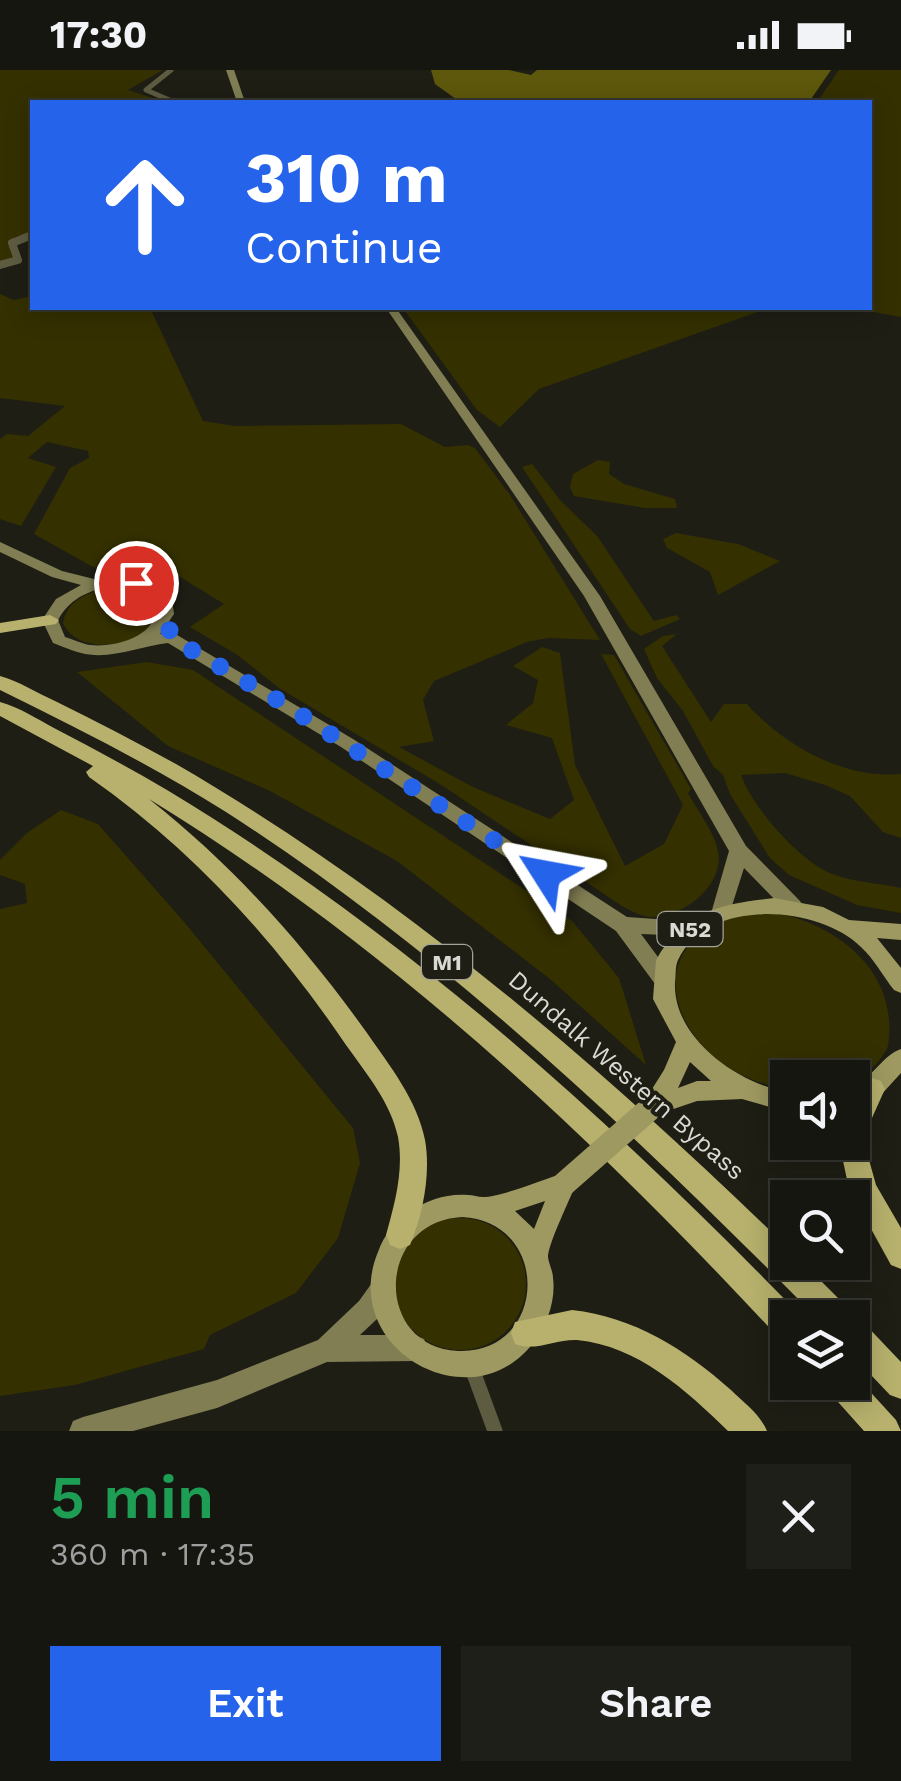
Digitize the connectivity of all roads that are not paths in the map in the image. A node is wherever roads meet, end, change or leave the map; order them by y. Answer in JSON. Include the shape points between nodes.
{"nodes":[{"id":1,"x":171,"y":70,"type":"edge"},
{"id":2,"x":230,"y":70,"type":"edge"},
{"id":3,"x":169,"y":100,"type":"edge"},
{"id":4,"x":240,"y":100,"type":"edge"},
{"id":5,"x":30,"y":235,"type":"edge"},
{"id":6,"x":0,"y":265,"type":"edge"},
{"id":7,"x":392,"y":310,"type":"edge"},
{"id":8,"x":0,"y":546,"type":"edge"},
{"id":9,"x":57,"y":574,"type":"junction"},
{"id":10,"x":98,"y":584,"type":"junction"},
{"id":11,"x":60,"y":603,"type":"junction"},
{"id":12,"x":50,"y":620,"type":"junction"},
{"id":13,"x":0,"y":628,"type":"edge"},
{"id":14,"x":168,"y":629,"type":"junction"},
{"id":15,"x":0,"y":682,"type":"edge"},
{"id":16,"x":0,"y":709,"type":"edge"},
{"id":17,"x":739,"y":851,"type":"junction"},
{"id":18,"x":793,"y":906,"type":"junction"},
{"id":19,"x":722,"y":910,"type":"junction"},
{"id":20,"x":624,"y":925,"type":"junction"},
{"id":21,"x":846,"y":926,"type":"junction"},
{"id":22,"x":692,"y":928,"type":"junction"},
{"id":23,"x":901,"y":932,"type":"edge"},
{"id":24,"x":665,"y":982,"type":"junction"},
{"id":25,"x":901,"y":984,"type":"edge"},
{"id":26,"x":687,"y":1044,"type":"junction"},
{"id":27,"x":901,"y":1058,"type":"edge"},
{"id":28,"x":870,"y":1085,"type":"edge"},
{"id":29,"x":743,"y":1089,"type":"junction"},
{"id":30,"x":770,"y":1097,"type":"edge"},
{"id":31,"x":652,"y":1106,"type":"junction"},
{"id":32,"x":856,"y":1160,"type":"edge"},
{"id":33,"x":564,"y":1184,"type":"junction"},
{"id":34,"x":485,"y":1209,"type":"junction"},
{"id":35,"x":400,"y":1235,"type":"junction"},
{"id":36,"x":536,"y":1255,"type":"junction"},
{"id":37,"x":901,"y":1255,"type":"edge"},
{"id":38,"x":382,"y":1289,"type":"junction"},
{"id":39,"x":820,"y":1300,"type":"edge"},
{"id":40,"x":770,"y":1306,"type":"edge"},
{"id":41,"x":526,"y":1333,"type":"junction"},
{"id":42,"x":415,"y":1348,"type":"junction"},
{"id":43,"x":327,"y":1350,"type":"junction"},
{"id":44,"x":870,"y":1351,"type":"edge"},
{"id":45,"x":470,"y":1363,"type":"junction"},
{"id":46,"x":901,"y":1384,"type":"edge"},
{"id":47,"x":857,"y":1400,"type":"edge"},
{"id":48,"x":83,"y":1431,"type":"edge"},
{"id":49,"x":495,"y":1431,"type":"edge"},
{"id":50,"x":751,"y":1431,"type":"edge"},
{"id":51,"x":885,"y":1431,"type":"edge"}],
"edges":[{"from":1,"to":3,"type":"street","via":[[146,90]]},
{"from":2,"to":4,"type":"main road"},
{"from":5,"to":6,"type":"street","via":[[15,239],[18,260]]},
{"from":7,"to":17,"type":"main road","via":[[582,580]]},
{"from":8,"to":9,"type":"main road"},
{"from":9,"to":10,"type":"main road"},
{"from":9,"to":11,"type":"main road"},
{"from":10,"to":11,"type":"main road"},
{"from":10,"to":14,"type":"main road","via":[[152,588],[168,608]]},
{"from":11,"to":12,"type":"main road"},
{"from":12,"to":13,"type":"highway"},
{"from":12,"to":14,"type":"main road","via":[[59,640],[88,651],[107,651]]},
{"from":14,"to":20,"type":"main road"},
{"from":15,"to":39,"type":"highway","name":"Dundalk Western Bypass","number":"M1","via":[[196,785],[392,917],[550,1044]]},
{"from":16,"to":35,"type":"highway","via":[[176,830],[255,907],[319,983],[376,1066],[411,1137],[414,1177]]},
{"from":16,"to":40,"type":"highway","number":"M1","via":[[175,803],[346,920],[538,1079]]},
{"from":17,"to":18,"type":"main road"},
{"from":17,"to":19,"type":"main road"},
{"from":18,"to":19,"type":"main road","number":"N52"},
{"from":18,"to":21,"type":"main road","number":"N52"},
{"from":19,"to":22,"type":"main road","number":"N52"},
{"from":20,"to":22,"type":"main road"},
{"from":20,"to":24,"type":"main road"},
{"from":21,"to":23,"type":"main road","number":"N52"},
{"from":21,"to":25,"type":"main road","number":"N52","via":[[877,950]]},
{"from":22,"to":24,"type":"main road","number":"N52","via":[[670,953]]},
{"from":24,"to":26,"type":"main road","number":"N52","via":[[676,1030]]},
{"from":26,"to":29,"type":"main road","number":"N52"},
{"from":26,"to":31,"type":"main road","number":"N52"},
{"from":27,"to":28,"type":"main road"},
{"from":29,"to":30,"type":"main road","number":"N52"},
{"from":29,"to":31,"type":"main road","number":"N52","via":[[697,1091]]},
{"from":31,"to":33,"type":"main road","number":"N52","bridge":true},
{"from":32,"to":37,"type":"highway","via":[[863,1188]]},
{"from":33,"to":34,"type":"main road","number":"N52"},
{"from":33,"to":36,"type":"main road","number":"N52"},
{"from":34,"to":35,"type":"main road","number":"N52","via":[[439,1209]]},
{"from":34,"to":36,"type":"main road","via":[[518,1229]]},
{"from":35,"to":38,"type":"main road","via":[[388,1254]]},
{"from":36,"to":41,"type":"main road","number":"N52","via":[[542,1296]]},
{"from":38,"to":42,"type":"main road","via":[[392,1320]]},
{"from":38,"to":43,"type":"main road"},
{"from":41,"to":45,"type":"main road","via":[[493,1358]]},
{"from":41,"to":50,"type":"highway","via":[[571,1325],[638,1343],[686,1373]]},
{"from":42,"to":43,"type":"main road"},
{"from":42,"to":45,"type":"main road"},
{"from":43,"to":48,"type":"main road","via":[[217,1394]]},
{"from":44,"to":46,"type":"highway"},
{"from":45,"to":49,"type":"street"},
{"from":47,"to":51,"type":"highway"}]}
